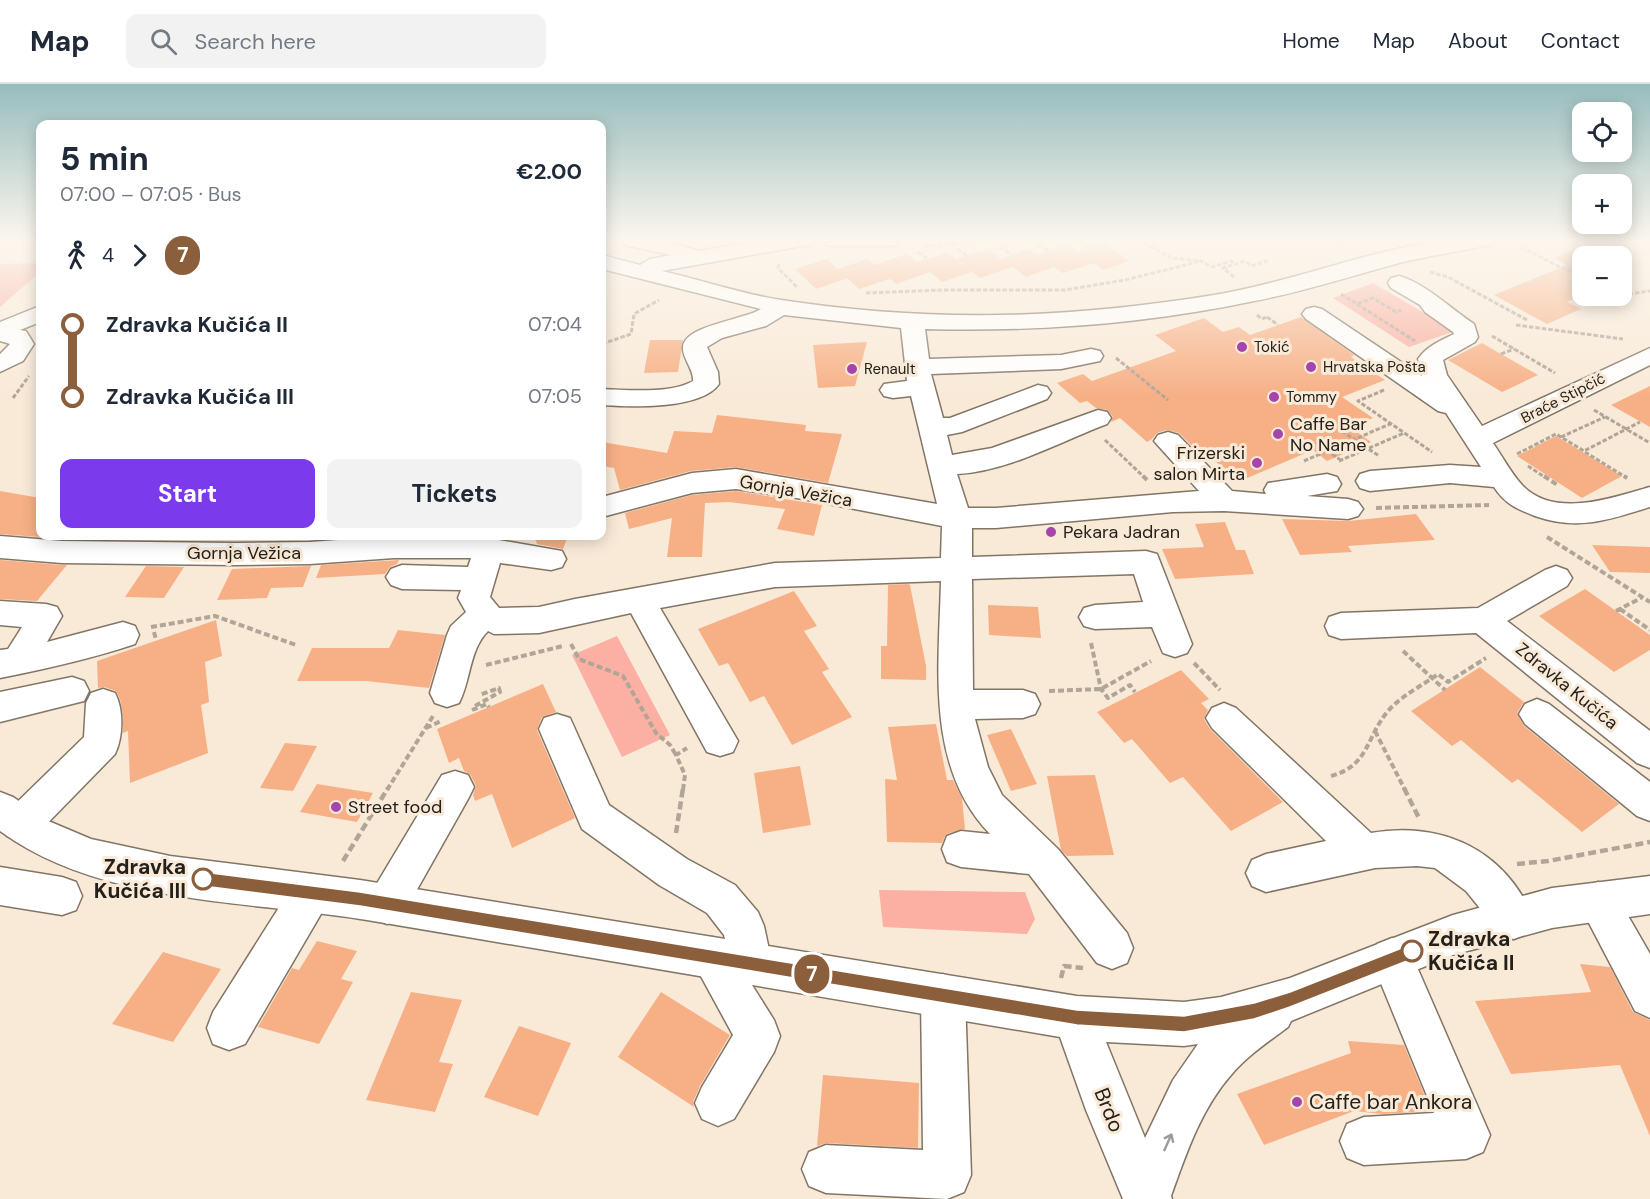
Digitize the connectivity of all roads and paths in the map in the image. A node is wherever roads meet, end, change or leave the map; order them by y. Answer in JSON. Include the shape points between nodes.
{"nodes":[{"id":1,"x":701,"y":292,"type":"edge"},
{"id":2,"x":886,"y":292,"type":"edge"},
{"id":3,"x":1264,"y":292,"type":"edge"},
{"id":4,"x":1415,"y":292,"type":"edge"},
{"id":5,"x":1476,"y":292,"type":"edge"},
{"id":6,"x":1649,"y":292,"type":"edge"},
{"id":7,"x":858,"y":293,"type":"dead end"},
{"id":8,"x":1632,"y":293,"type":"edge"},
{"id":9,"x":1357,"y":303,"type":"dead end"},
{"id":10,"x":1513,"y":305,"type":"dead end"},
{"id":11,"x":645,"y":308,"type":"dead end"},
{"id":12,"x":1506,"y":308,"type":"junction"},
{"id":13,"x":1314,"y":314,"type":"dead end"},
{"id":14,"x":36,"y":316,"type":"edge"},
{"id":15,"x":776,"y":316,"type":"junction"},
{"id":16,"x":1267,"y":317,"type":"dead end"},
{"id":17,"x":1527,"y":320,"type":"dead end"},
{"id":18,"x":912,"y":322,"type":"junction"},
{"id":19,"x":1278,"y":325,"type":"dead end"},
{"id":20,"x":1516,"y":325,"type":"dead end"},
{"id":21,"x":36,"y":329,"type":"edge"},
{"id":22,"x":7,"y":336,"type":"edge"},
{"id":23,"x":1492,"y":336,"type":"dead end"},
{"id":24,"x":1623,"y":339,"type":"dead end"},
{"id":25,"x":606,"y":343,"type":"edge"},
{"id":26,"x":1411,"y":345,"type":"dead end"},
{"id":27,"x":1514,"y":349,"type":"junction"},
{"id":28,"x":1501,"y":354,"type":"dead end"},
{"id":29,"x":1650,"y":355,"type":"edge"},
{"id":30,"x":1091,"y":356,"type":"dead end"},
{"id":31,"x":1117,"y":360,"type":"dead end"},
{"id":32,"x":2,"y":365,"type":"edge"},
{"id":33,"x":34,"y":370,"type":"dead end"},
{"id":34,"x":1555,"y":372,"type":"dead end"},
{"id":35,"x":920,"y":377,"type":"junction"},
{"id":36,"x":1410,"y":380,"type":"junction"},
{"id":37,"x":893,"y":390,"type":"dead end"},
{"id":38,"x":1038,"y":393,"type":"dead end"},
{"id":39,"x":606,"y":397,"type":"edge"},
{"id":40,"x":13,"y":398,"type":"dead end"},
{"id":41,"x":1168,"y":400,"type":"dead end"},
{"id":42,"x":1457,"y":410,"type":"junction"},
{"id":43,"x":1600,"y":414,"type":"dead end"},
{"id":44,"x":1605,"y":417,"type":"junction"},
{"id":45,"x":1092,"y":420,"type":"joint"},
{"id":46,"x":1640,"y":422,"type":"dead end"},
{"id":47,"x":933,"y":426,"type":"junction"},
{"id":48,"x":1626,"y":429,"type":"junction"},
{"id":49,"x":1342,"y":431,"type":"dead end"},
{"id":50,"x":1404,"y":432,"type":"dead end"},
{"id":51,"x":1561,"y":437,"type":"junction"},
{"id":52,"x":1353,"y":439,"type":"junction"},
{"id":53,"x":1476,"y":440,"type":"junction"},
{"id":54,"x":1168,"y":441,"type":"dead end"},
{"id":55,"x":1316,"y":443,"type":"dead end"},
{"id":56,"x":1650,"y":443,"type":"edge"},
{"id":57,"x":1368,"y":448,"type":"junction"},
{"id":58,"x":1326,"y":450,"type":"junction"},
{"id":59,"x":1584,"y":451,"type":"junction"},
{"id":60,"x":1375,"y":453,"type":"dead end"},
{"id":61,"x":1308,"y":458,"type":"dead end"},
{"id":62,"x":790,"y":465,"type":"dead end"},
{"id":63,"x":942,"y":465,"type":"junction"},
{"id":64,"x":1336,"y":468,"type":"junction"},
{"id":65,"x":1623,"y":476,"type":"dead end"},
{"id":66,"x":747,"y":480,"type":"junction"},
{"id":67,"x":1149,"y":481,"type":"dead end"},
{"id":68,"x":1370,"y":481,"type":"dead end"},
{"id":69,"x":1556,"y":484,"type":"dead end"},
{"id":70,"x":1498,"y":491,"type":"junction"},
{"id":71,"x":1650,"y":497,"type":"edge"},
{"id":72,"x":1237,"y":503,"type":"junction"},
{"id":73,"x":606,"y":506,"type":"edge"},
{"id":74,"x":1348,"y":509,"type":"joint"},
{"id":75,"x":957,"y":518,"type":"junction"},
{"id":76,"x":519,"y":540,"type":"edge"},
{"id":77,"x":0,"y":547,"type":"edge"},
{"id":78,"x":551,"y":559,"type":"dead end"},
{"id":79,"x":1557,"y":563,"type":"joint"},
{"id":80,"x":484,"y":564,"type":"junction"},
{"id":81,"x":956,"y":569,"type":"junction"},
{"id":82,"x":402,"y":577,"type":"dead end"},
{"id":83,"x":1641,"y":598,"type":"junction"},
{"id":84,"x":639,"y":599,"type":"junction"},
{"id":85,"x":1650,"y":602,"type":"edge"},
{"id":86,"x":0,"y":613,"type":"edge"},
{"id":87,"x":1162,"y":614,"type":"junction"},
{"id":88,"x":484,"y":615,"type":"junction"},
{"id":89,"x":1483,"y":620,"type":"junction"},
{"id":90,"x":1341,"y":626,"type":"dead end"},
{"id":91,"x":1092,"y":628,"type":"joint"},
{"id":92,"x":1650,"y":630,"type":"edge"},
{"id":93,"x":155,"y":632,"type":"dead end"},
{"id":94,"x":123,"y":635,"type":"joint"},
{"id":95,"x":156,"y":640,"type":"dead end"},
{"id":96,"x":1512,"y":642,"type":"junction"},
{"id":97,"x":571,"y":644,"type":"dead end"},
{"id":98,"x":296,"y":645,"type":"dead end"},
{"id":99,"x":1177,"y":646,"type":"junction"},
{"id":100,"x":9,"y":663,"type":"edge"},
{"id":101,"x":1419,"y":667,"type":"dead end"},
{"id":102,"x":1432,"y":678,"type":"junction"},
{"id":103,"x":1073,"y":690,"type":"dead end"},
{"id":104,"x":1101,"y":690,"type":"junction"},
{"id":105,"x":1445,"y":690,"type":"dead end"},
{"id":106,"x":1135,"y":692,"type":"dead end"},
{"id":107,"x":452,"y":704,"type":"junction"},
{"id":108,"x":1023,"y":704,"type":"dead end"},
{"id":109,"x":956,"y":705,"type":"junction"},
{"id":110,"x":1223,"y":705,"type":"joint"},
{"id":111,"x":0,"y":707,"type":"edge"},
{"id":112,"x":489,"y":707,"type":"dead end"},
{"id":113,"x":1537,"y":714,"type":"dead end"},
{"id":114,"x":557,"y":729,"type":"dead end"},
{"id":115,"x":1375,"y":730,"type":"junction"},
{"id":116,"x":720,"y":741,"type":"dead end"},
{"id":117,"x":1650,"y":752,"type":"edge"},
{"id":118,"x":676,"y":755,"type":"dead end"},
{"id":119,"x":685,"y":775,"type":"dead end"},
{"id":120,"x":1322,"y":778,"type":"dead end"},
{"id":121,"x":455,"y":787,"type":"dead end"},
{"id":122,"x":1650,"y":804,"type":"edge"},
{"id":123,"x":10,"y":816,"type":"edge"},
{"id":124,"x":675,"y":842,"type":"dead end"},
{"id":125,"x":1650,"y":842,"type":"edge"},
{"id":126,"x":961,"y":849,"type":"dead end"},
{"id":127,"x":1365,"y":853,"type":"junction"},
{"id":128,"x":1447,"y":856,"type":"junction"},
{"id":129,"x":1038,"y":857,"type":"junction"},
{"id":130,"x":343,"y":861,"type":"dead end"},
{"id":131,"x":1266,"y":873,"type":"dead end"},
{"id":132,"x":0,"y":885,"type":"edge"},
{"id":133,"x":311,"y":893,"type":"junction"},
{"id":134,"x":1650,"y":895,"type":"edge"},
{"id":135,"x":62,"y":896,"type":"dead end"},
{"id":136,"x":1598,"y":902,"type":"junction"},
{"id":137,"x":387,"y":904,"type":"junction"},
{"id":138,"x":1514,"y":919,"type":"junction"},
{"id":139,"x":1103,"y":959,"type":"joint"},
{"id":140,"x":1392,"y":959,"type":"junction"},
{"id":141,"x":731,"y":961,"type":"junction"},
{"id":142,"x":943,"y":996,"type":"junction"},
{"id":143,"x":1650,"y":996,"type":"edge"},
{"id":144,"x":1069,"y":998,"type":"junction"},
{"id":145,"x":1290,"y":1000,"type":"junction"},
{"id":146,"x":229,"y":1028,"type":"dead end"},
{"id":147,"x":717,"y":1103,"type":"dead end"},
{"id":148,"x":1364,"y":1142,"type":"dead end"},
{"id":149,"x":826,"y":1169,"type":"dead end"},
{"id":150,"x":1148,"y":1198,"type":"edge"}],
"edges":[{"from":1,"to":15,"type":"street"},
{"from":2,"to":7,"type":"path"},
{"from":3,"to":18,"type":"street","via":[[1082,320],[1010,324]]},
{"from":4,"to":42,"type":"street","via":[[1465,329],[1466,337],[1430,359],[1434,375]]},
{"from":5,"to":12,"type":"path"},
{"from":6,"to":8,"type":"path"},
{"from":9,"to":26,"type":"path","via":[[1417,342]]},
{"from":10,"to":12,"type":"path"},
{"from":11,"to":25,"type":"path","via":[[634,314],[631,334]]},
{"from":12,"to":17,"type":"path"},
{"from":13,"to":36,"type":"street"},
{"from":14,"to":22,"type":"street"},
{"from":15,"to":18,"type":"street"},
{"from":15,"to":39,"type":"street","via":[[710,334],[695,345],[695,353],[707,372],[706,384],[701,388],[679,394]]},
{"from":16,"to":19,"type":"path"},
{"from":18,"to":35,"type":"street"},
{"from":20,"to":24,"type":"path"},
{"from":21,"to":22,"type":"street"},
{"from":22,"to":32,"type":"street","via":[[14,356]]},
{"from":23,"to":27,"type":"path"},
{"from":27,"to":28,"type":"path"},
{"from":27,"to":34,"type":"path"},
{"from":29,"to":53,"type":"street","name":"Braće Stipčić"},
{"from":30,"to":35,"type":"street"},
{"from":31,"to":41,"type":"path"},
{"from":33,"to":40,"type":"path"},
{"from":35,"to":37,"type":"street"},
{"from":35,"to":47,"type":"street"},
{"from":36,"to":42,"type":"street"},
{"from":36,"to":52,"type":"path","via":[[1358,401],[1391,424]]},
{"from":38,"to":47,"type":"street","via":[[953,426]]},
{"from":42,"to":53,"type":"street"},
{"from":43,"to":44,"type":"path"},
{"from":44,"to":48,"type":"path"},
{"from":44,"to":51,"type":"path"},
{"from":45,"to":63,"type":"street","via":[[1004,453],[960,465]]},
{"from":45,"to":67,"type":"path"},
{"from":46,"to":48,"type":"path"},
{"from":47,"to":63,"type":"street"},
{"from":48,"to":56,"type":"path"},
{"from":48,"to":59,"type":"path"},
{"from":49,"to":52,"type":"path"},
{"from":50,"to":57,"type":"path"},
{"from":51,"to":59,"type":"path"},
{"from":51,"to":69,"type":"path","via":[[1556,434],[1513,456]]},
{"from":52,"to":57,"type":"path"},
{"from":52,"to":58,"type":"path"},
{"from":53,"to":70,"type":"street"},
{"from":54,"to":72,"type":"street"},
{"from":55,"to":58,"type":"path"},
{"from":57,"to":60,"type":"path"},
{"from":57,"to":64,"type":"path"},
{"from":58,"to":61,"type":"path"},
{"from":58,"to":64,"type":"path"},
{"from":59,"to":65,"type":"path"},
{"from":62,"to":66,"type":"street","via":[[762,462]]},
{"from":63,"to":75,"type":"street"},
{"from":64,"to":72,"type":"street"},
{"from":66,"to":73,"type":"street","name":"Gornja Vežica","via":[[692,483]]},
{"from":66,"to":75,"type":"street","name":"Gornja Vežica"},
{"from":68,"to":70,"type":"street","via":[[1450,474]]},
{"from":70,"to":71,"type":"street","via":[[1512,492],[1524,501],[1558,513],[1599,512]]},
{"from":70,"to":74,"type":"path"},
{"from":72,"to":74,"type":"street","name":"Gornja Vežica"},
{"from":72,"to":75,"type":"street","name":"Gornja Vežica","via":[[1173,502]]},
{"from":75,"to":81,"type":"street"},
{"from":76,"to":80,"type":"street","name":"Gornja Vežica"},
{"from":77,"to":80,"type":"street","name":"Gornja Vežica","via":[[62,552],[310,554],[394,547],[476,547]]},
{"from":78,"to":80,"type":"street"},
{"from":79,"to":83,"type":"path","via":[[1561,546]]},
{"from":79,"to":89,"type":"street"},
{"from":80,"to":82,"type":"street"},
{"from":80,"to":88,"type":"street","via":[[474,597]]},
{"from":81,"to":84,"type":"street","via":[[775,575]]},
{"from":81,"to":87,"type":"street","via":[[1146,562]]},
{"from":81,"to":109,"type":"street"},
{"from":83,"to":85,"type":"path"},
{"from":83,"to":92,"type":"path","via":[[1618,610]]},
{"from":84,"to":88,"type":"street","via":[[539,620],[494,621]]},
{"from":84,"to":116,"type":"street"},
{"from":86,"to":100,"type":"street","via":[[46,616]]},
{"from":87,"to":91,"type":"street"},
{"from":87,"to":99,"type":"street"},
{"from":88,"to":107,"type":"street","via":[[463,635]]},
{"from":89,"to":90,"type":"street"},
{"from":89,"to":96,"type":"street","name":"Zdravka Kučića"},
{"from":91,"to":104,"type":"path"},
{"from":93,"to":95,"type":"path"},
{"from":94,"to":98,"type":"path","via":[[215,616]]},
{"from":94,"to":100,"type":"street"},
{"from":96,"to":102,"type":"path","via":[[1448,682],[1438,674]]},
{"from":96,"to":117,"type":"street","name":"Zdravka Kučića"},
{"from":97,"to":118,"type":"path","via":[[579,659],[623,676],[656,733]]},
{"from":99,"to":104,"type":"path"},
{"from":99,"to":110,"type":"path"},
{"from":101,"to":102,"type":"path"},
{"from":102,"to":105,"type":"path"},
{"from":102,"to":115,"type":"path","via":[[1390,709]]},
{"from":103,"to":104,"type":"path"},
{"from":104,"to":106,"type":"path","via":[[1108,698],[1130,685]]},
{"from":107,"to":112,"type":"path"},
{"from":107,"to":130,"type":"path"},
{"from":108,"to":109,"type":"street"},
{"from":109,"to":129,"type":"street","via":[[970,769],[989,807]]},
{"from":110,"to":127,"type":"street"},
{"from":111,"to":123,"type":"street","via":[[87,697],[102,743]]},
{"from":113,"to":122,"type":"street"},
{"from":114,"to":141,"type":"street","via":[[595,817],[674,872],[721,899],[743,926]]},
{"from":115,"to":120,"type":"path","via":[[1356,767],[1345,774]]},
{"from":115,"to":128,"type":"path"},
{"from":119,"to":124,"type":"path"},
{"from":121,"to":137,"type":"street"},
{"from":123,"to":133,"type":"street","via":[[32,831],[88,857],[170,875]]},
{"from":125,"to":128,"type":"path","via":[[1508,865],[1479,857]]},
{"from":126,"to":129,"type":"street"},
{"from":127,"to":128,"type":"street","via":[[1414,847]]},
{"from":127,"to":131,"type":"street"},
{"from":128,"to":138,"type":"street","via":[[1480,877]]},
{"from":129,"to":139,"type":"street"},
{"from":132,"to":135,"type":"street"},
{"from":133,"to":137,"type":"street"},
{"from":133,"to":146,"type":"street"},
{"from":134,"to":136,"type":"street"},
{"from":136,"to":138,"type":"street","via":[[1552,908]]},
{"from":136,"to":143,"type":"street"},
{"from":137,"to":141,"type":"street"},
{"from":138,"to":140,"type":"street","via":[[1453,935]]},
{"from":139,"to":144,"type":"path","via":[[1064,966]]},
{"from":140,"to":145,"type":"street"},
{"from":140,"to":148,"type":"street","via":[[1466,1135]]},
{"from":141,"to":142,"type":"street"},
{"from":141,"to":147,"type":"street","via":[[758,1036]]},
{"from":142,"to":144,"type":"street"},
{"from":142,"to":149,"type":"street","via":[[947,1175]]},
{"from":144,"to":145,"type":"street","via":[[1184,1024],[1221,1019]]},
{"from":144,"to":150,"type":"street","name":"Brdo","via":[[1109,1113]]},
{"from":150,"to":145,"type":"street","one_way":true,"via":[[1176,1125],[1209,1065],[1241,1035]]}]}
